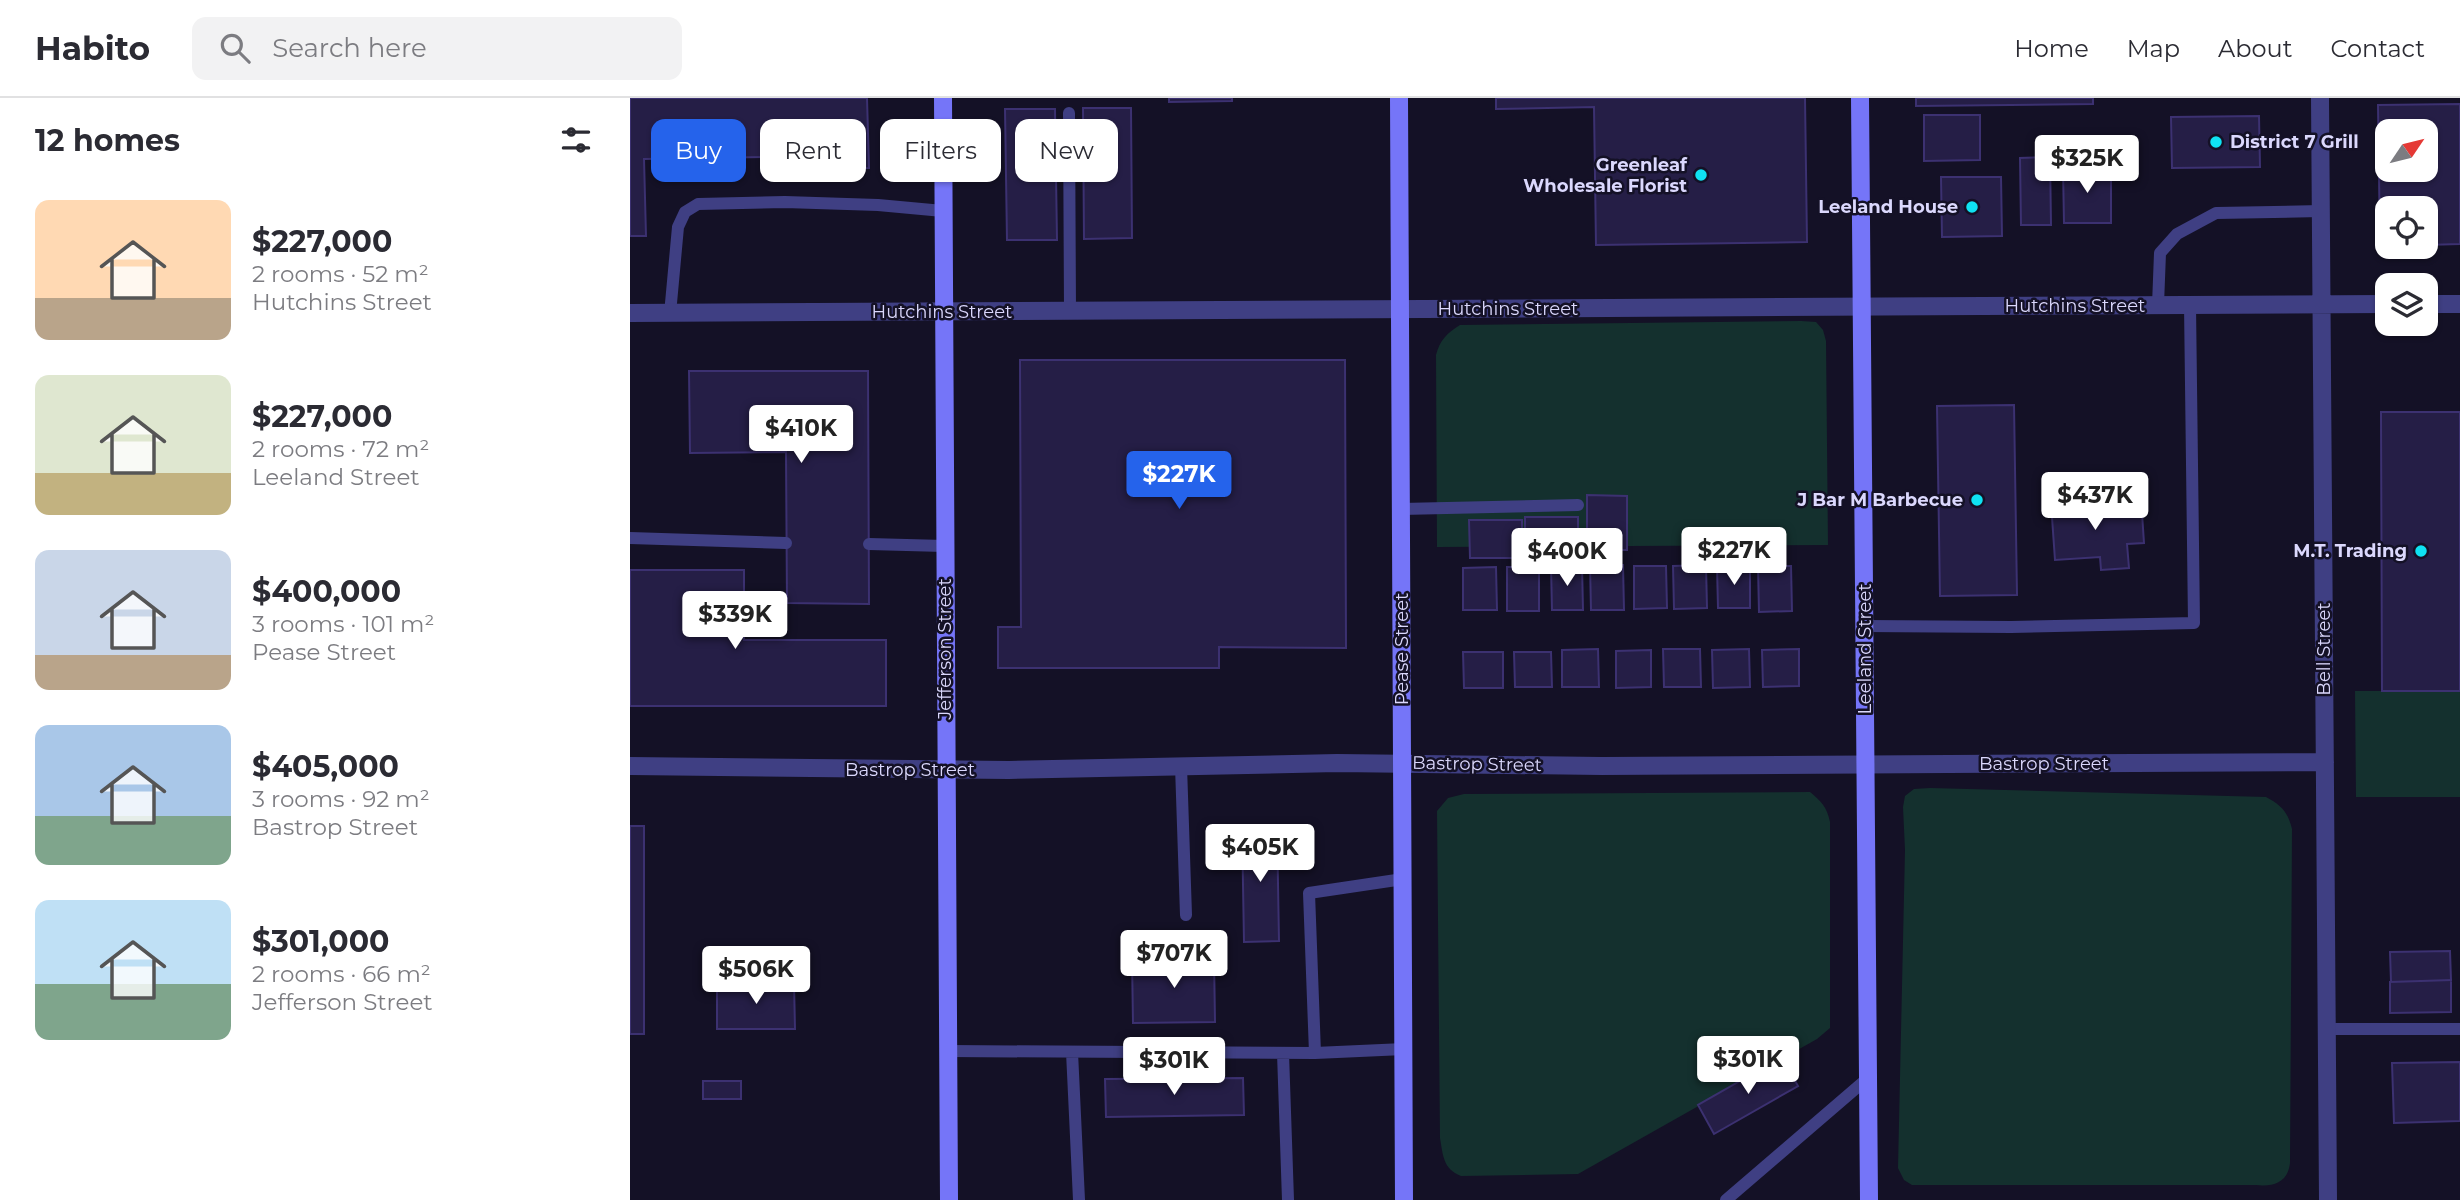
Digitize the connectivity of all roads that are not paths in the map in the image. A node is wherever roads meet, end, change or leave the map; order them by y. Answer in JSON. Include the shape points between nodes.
{"nodes":[{"id":1,"x":943,"y":98,"type":"edge"},
{"id":2,"x":1399,"y":98,"type":"edge"},
{"id":3,"x":1860,"y":98,"type":"edge"},
{"id":4,"x":2320,"y":98,"type":"edge"},
{"id":5,"x":1069,"y":113,"type":"dead end"},
{"id":6,"x":943,"y":211,"type":"junction"},
{"id":7,"x":2321,"y":211,"type":"junction"},
{"id":8,"x":2322,"y":304,"type":"junction"},
{"id":9,"x":2375,"y":304,"type":"edge"},
{"id":10,"x":2438,"y":304,"type":"edge"},
{"id":11,"x":2460,"y":304,"type":"edge"},
{"id":12,"x":2158,"y":305,"type":"junction"},
{"id":13,"x":2190,"y":305,"type":"junction"},
{"id":14,"x":1862,"y":307,"type":"junction"},
{"id":15,"x":1400,"y":310,"type":"junction"},
{"id":16,"x":943,"y":312,"type":"junction"},
{"id":17,"x":1070,"y":312,"type":"junction"},
{"id":18,"x":630,"y":313,"type":"edge"},
{"id":19,"x":670,"y":314,"type":"junction"},
{"id":20,"x":1578,"y":505,"type":"dead end"},
{"id":21,"x":1401,"y":509,"type":"junction"},
{"id":22,"x":630,"y":538,"type":"edge"},
{"id":23,"x":786,"y":543,"type":"dead end"},
{"id":24,"x":869,"y":544,"type":"dead end"},
{"id":25,"x":944,"y":545,"type":"junction"},
{"id":26,"x":1864,"y":626,"type":"junction"},
{"id":27,"x":2325,"y":762,"type":"junction"},
{"id":28,"x":1402,"y":763,"type":"junction"},
{"id":29,"x":630,"y":766,"type":"edge"},
{"id":30,"x":1181,"y":766,"type":"junction"},
{"id":31,"x":1866,"y":766,"type":"junction"},
{"id":32,"x":945,"y":770,"type":"junction"},
{"id":33,"x":1403,"y":879,"type":"junction"},
{"id":34,"x":1186,"y":915,"type":"dead end"},
{"id":35,"x":2326,"y":1029,"type":"junction"},
{"id":36,"x":2460,"y":1029,"type":"edge"},
{"id":37,"x":1404,"y":1049,"type":"junction"},
{"id":38,"x":948,"y":1051,"type":"junction"},
{"id":39,"x":1072,"y":1052,"type":"junction"},
{"id":40,"x":1283,"y":1053,"type":"junction"},
{"id":41,"x":1315,"y":1053,"type":"junction"},
{"id":42,"x":1868,"y":1078,"type":"junction"},
{"id":43,"x":949,"y":1200,"type":"edge"},
{"id":44,"x":1079,"y":1200,"type":"edge"},
{"id":45,"x":1288,"y":1200,"type":"edge"},
{"id":46,"x":1404,"y":1200,"type":"edge"},
{"id":47,"x":1726,"y":1200,"type":"edge"},
{"id":48,"x":1868,"y":1200,"type":"edge"},
{"id":49,"x":2328,"y":1200,"type":"edge"}],
"edges":[{"from":1,"to":6,"type":"street","name":"Jefferson Street"},
{"from":2,"to":15,"type":"street","name":"Pease Street"},
{"from":3,"to":14,"type":"street","name":"Leeland Street"},
{"from":4,"to":7,"type":"street","name":"Bell Street"},
{"from":5,"to":17,"type":"lane"},
{"from":6,"to":16,"type":"street","name":"Jefferson Street"},
{"from":6,"to":19,"type":"lane","via":[[798,202],[698,204],[685,212],[678,227]]},
{"from":7,"to":8,"type":"street","name":"Bell Street"},
{"from":7,"to":12,"type":"lane","via":[[2216,213],[2177,234],[2160,253]]},
{"from":8,"to":9,"type":"street","name":"Hutchins Street"},
{"from":8,"to":13,"type":"street","name":"Hutchins Street"},
{"from":8,"to":27,"type":"street","name":"Bell Street"},
{"from":10,"to":11,"type":"street"},
{"from":12,"to":13,"type":"street","name":"Hutchins Street"},
{"from":12,"to":14,"type":"street","name":"Hutchins Street"},
{"from":13,"to":26,"type":"lane","via":[[2193,623]]},
{"from":14,"to":15,"type":"street","name":"Hutchins Street"},
{"from":14,"to":26,"type":"street","name":"Leeland Street"},
{"from":15,"to":17,"type":"street","name":"Hutchins Street"},
{"from":15,"to":21,"type":"street","name":"Pease Street"},
{"from":16,"to":17,"type":"street","name":"Hutchins Street"},
{"from":16,"to":19,"type":"street","name":"Hutchins Street"},
{"from":16,"to":25,"type":"street","name":"Jefferson Street"},
{"from":18,"to":19,"type":"street","name":"Hutchins Street"},
{"from":20,"to":21,"type":"lane"},
{"from":21,"to":28,"type":"street","name":"Pease Street"},
{"from":22,"to":23,"type":"lane"},
{"from":24,"to":25,"type":"lane"},
{"from":25,"to":32,"type":"street","name":"Jefferson Street"},
{"from":26,"to":31,"type":"street","name":"Leeland Street"},
{"from":27,"to":31,"type":"street","name":"Bastrop Street"},
{"from":27,"to":35,"type":"street","name":"Bell Street"},
{"from":28,"to":30,"type":"street","name":"Bastrop Street"},
{"from":28,"to":31,"type":"street","name":"Bastrop Street"},
{"from":28,"to":33,"type":"street","name":"Pease Street"},
{"from":29,"to":32,"type":"street","name":"Bastrop Street"},
{"from":30,"to":32,"type":"street","name":"Bastrop Street"},
{"from":30,"to":34,"type":"lane"},
{"from":31,"to":42,"type":"street","name":"Leeland Street"},
{"from":32,"to":38,"type":"street","name":"Jefferson Street"},
{"from":33,"to":37,"type":"street","name":"Pease Street"},
{"from":33,"to":41,"type":"lane","via":[[1309,893]]},
{"from":35,"to":36,"type":"lane"},
{"from":35,"to":49,"type":"street","name":"Bell Street"},
{"from":37,"to":41,"type":"lane"},
{"from":37,"to":46,"type":"street","name":"Pease Street"},
{"from":38,"to":39,"type":"lane"},
{"from":38,"to":43,"type":"street","name":"Jefferson Street"},
{"from":39,"to":40,"type":"lane"},
{"from":39,"to":44,"type":"lane"},
{"from":40,"to":41,"type":"lane"},
{"from":40,"to":45,"type":"lane"},
{"from":42,"to":47,"type":"lane"},
{"from":42,"to":48,"type":"street","name":"Leeland Street"}]}
